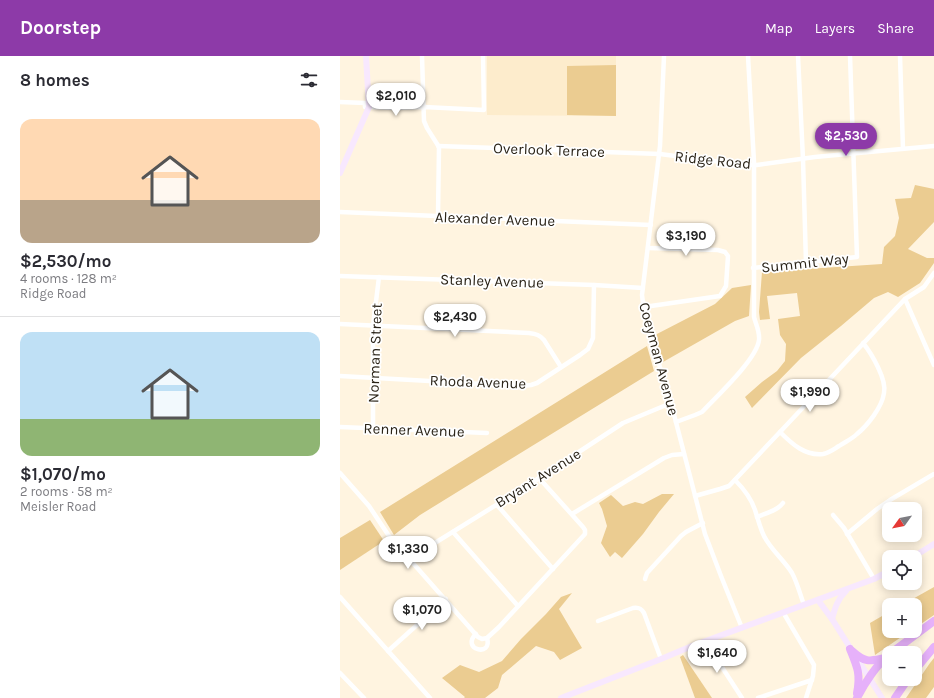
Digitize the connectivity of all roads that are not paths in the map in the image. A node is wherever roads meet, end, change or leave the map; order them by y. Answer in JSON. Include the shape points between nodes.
{"nodes":[{"id":1,"x":366,"y":56,"type":"edge"},
{"id":2,"x":422,"y":56,"type":"edge"},
{"id":3,"x":483,"y":56,"type":"edge"},
{"id":4,"x":664,"y":56,"type":"edge"},
{"id":5,"x":748,"y":56,"type":"edge"},
{"id":6,"x":798,"y":56,"type":"edge"},
{"id":7,"x":850,"y":56,"type":"edge"},
{"id":8,"x":900,"y":56,"type":"edge"},
{"id":9,"x":340,"y":102,"type":"edge"},
{"id":10,"x":369,"y":107,"type":"junction"},
{"id":11,"x":424,"y":107,"type":"junction"},
{"id":12,"x":438,"y":146,"type":"junction"},
{"id":13,"x":934,"y":146,"type":"edge"},
{"id":14,"x":903,"y":149,"type":"junction"},
{"id":15,"x":854,"y":153,"type":"junction"},
{"id":16,"x":659,"y":154,"type":"junction"},
{"id":17,"x":803,"y":159,"type":"junction"},
{"id":18,"x":754,"y":165,"type":"junction"},
{"id":19,"x":340,"y":173,"type":"edge"},
{"id":20,"x":340,"y":212,"type":"edge"},
{"id":21,"x":438,"y":216,"type":"junction"},
{"id":22,"x":651,"y":225,"type":"junction"},
{"id":23,"x":648,"y":248,"type":"junction"},
{"id":24,"x":806,"y":263,"type":"junction"},
{"id":25,"x":753,"y":268,"type":"junction"},
{"id":26,"x":934,"y":273,"type":"edge"},
{"id":27,"x":340,"y":276,"type":"edge"},
{"id":28,"x":379,"y":277,"type":"junction"},
{"id":29,"x":594,"y":285,"type":"junction"},
{"id":30,"x":643,"y":288,"type":"junction"},
{"id":31,"x":904,"y":299,"type":"junction"},
{"id":32,"x":644,"y":307,"type":"junction"},
{"id":33,"x":340,"y":324,"type":"edge"},
{"id":34,"x":373,"y":326,"type":"junction"},
{"id":35,"x":863,"y":344,"type":"junction"},
{"id":36,"x":934,"y":365,"type":"edge"},
{"id":37,"x":561,"y":367,"type":"junction"},
{"id":38,"x":340,"y":376,"type":"edge"},
{"id":39,"x":372,"y":378,"type":"junction"},
{"id":40,"x":670,"y":403,"type":"junction"},
{"id":41,"x":676,"y":422,"type":"junction"},
{"id":42,"x":340,"y":427,"type":"edge"},
{"id":43,"x":373,"y":428,"type":"junction"},
{"id":44,"x":780,"y":432,"type":"junction"},
{"id":45,"x":487,"y":433,"type":"dead end"},
{"id":46,"x":684,"y":454,"type":"junction"},
{"id":47,"x":340,"y":473,"type":"edge"},
{"id":48,"x":934,"y":474,"type":"edge"},
{"id":49,"x":539,"y":478,"type":"junction"},
{"id":50,"x":735,"y":480,"type":"junction"},
{"id":51,"x":695,"y":496,"type":"junction"},
{"id":52,"x":783,"y":503,"type":"dead end"},
{"id":53,"x":496,"y":505,"type":"junction"},
{"id":54,"x":572,"y":514,"type":"junction"},
{"id":55,"x":833,"y":515,"type":"dead end"},
{"id":56,"x":757,"y":517,"type":"junction"},
{"id":57,"x":703,"y":523,"type":"junction"},
{"id":58,"x":453,"y":532,"type":"junction"},
{"id":59,"x":847,"y":534,"type":"junction"},
{"id":60,"x":934,"y":544,"type":"edge"},
{"id":61,"x":922,"y":551,"type":"edge"},
{"id":62,"x":409,"y":559,"type":"junction"},
{"id":63,"x":553,"y":569,"type":"junction"},
{"id":64,"x":882,"y":575,"type":"edge"},
{"id":65,"x":645,"y":579,"type":"dead end"},
{"id":66,"x":874,"y":579,"type":"junction"},
{"id":67,"x":853,"y":587,"type":"junction"},
{"id":68,"x":340,"y":597,"type":"edge"},
{"id":69,"x":446,"y":599,"type":"junction"},
{"id":70,"x":818,"y":600,"type":"junction"},
{"id":71,"x":804,"y":604,"type":"junction"},
{"id":72,"x":518,"y":606,"type":"junction"},
{"id":73,"x":783,"y":612,"type":"junction"},
{"id":74,"x":832,"y":620,"type":"junction"},
{"id":75,"x":598,"y":621,"type":"dead end"},
{"id":76,"x":934,"y":621,"type":"edge"},
{"id":77,"x":742,"y":628,"type":"junction"},
{"id":78,"x":476,"y":634,"type":"junction"},
{"id":79,"x":487,"y":638,"type":"junction"},
{"id":80,"x":705,"y":641,"type":"junction"},
{"id":81,"x":900,"y":646,"type":"edge"},
{"id":82,"x":934,"y":647,"type":"edge"},
{"id":83,"x":850,"y":649,"type":"junction"},
{"id":84,"x":388,"y":651,"type":"junction"},
{"id":85,"x":882,"y":657,"type":"edge"},
{"id":86,"x":661,"y":659,"type":"junction"},
{"id":87,"x":882,"y":662,"type":"edge"},
{"id":88,"x":922,"y":662,"type":"edge"},
{"id":89,"x":340,"y":674,"type":"edge"},
{"id":90,"x":869,"y":678,"type":"junction"},
{"id":91,"x":812,"y":680,"type":"junction"},
{"id":92,"x":903,"y":686,"type":"edge"},
{"id":93,"x":881,"y":696,"type":"edge"},
{"id":94,"x":364,"y":698,"type":"edge"},
{"id":95,"x":430,"y":698,"type":"edge"},
{"id":96,"x":561,"y":698,"type":"edge"},
{"id":97,"x":742,"y":698,"type":"edge"},
{"id":98,"x":758,"y":698,"type":"edge"},
{"id":99,"x":806,"y":698,"type":"edge"},
{"id":100,"x":856,"y":698,"type":"edge"},
{"id":101,"x":895,"y":698,"type":"edge"}],
"edges":[{"from":1,"to":10,"type":"main road"},
{"from":2,"to":11,"type":"street"},
{"from":3,"to":11,"type":"street","via":[[484,110]]},
{"from":4,"to":16,"type":"street","name":"Coeyman Avenue"},
{"from":5,"to":18,"type":"street"},
{"from":6,"to":17,"type":"street"},
{"from":7,"to":15,"type":"street"},
{"from":8,"to":14,"type":"street"},
{"from":9,"to":10,"type":"street","via":[[365,103],[365,107]]},
{"from":10,"to":11,"type":"street"},
{"from":10,"to":19,"type":"main road"},
{"from":11,"to":12,"type":"street","via":[[424,121]]},
{"from":12,"to":16,"type":"street","name":"Overlook Terrace"},
{"from":12,"to":21,"type":"street"},
{"from":13,"to":14,"type":"street","name":"Ridge Road"},
{"from":14,"to":15,"type":"street","name":"Ridge Road"},
{"from":15,"to":17,"type":"street","name":"Ridge Road"},
{"from":15,"to":24,"type":"street","name":"Summit Way","via":[[857,257]]},
{"from":16,"to":18,"type":"street","name":"Ridge Road"},
{"from":16,"to":22,"type":"street","name":"Coeyman Avenue"},
{"from":17,"to":18,"type":"street","name":"Ridge Road"},
{"from":17,"to":24,"type":"street"},
{"from":18,"to":25,"type":"street"},
{"from":20,"to":21,"type":"street","name":"Alexander Avenue"},
{"from":21,"to":22,"type":"street","name":"Alexander Avenue"},
{"from":22,"to":23,"type":"street","name":"Coeyman Avenue"},
{"from":23,"to":30,"type":"street","name":"Coeyman Avenue"},
{"from":23,"to":32,"type":"street","via":[[725,252],[728,256],[726,286],[720,296]]},
{"from":24,"to":25,"type":"street","name":"Summit Way"},
{"from":25,"to":41,"type":"street","via":[[754,317],[759,331],[759,342],[753,354],[746,365],[702,412]]},
{"from":26,"to":31,"type":"street","via":[[924,287]]},
{"from":27,"to":28,"type":"street","name":"Stanley Avenue"},
{"from":28,"to":29,"type":"street","name":"Stanley Avenue"},
{"from":28,"to":34,"type":"street","name":"Norman Street"},
{"from":29,"to":30,"type":"street","name":"Stanley Avenue"},
{"from":29,"to":37,"type":"street","name":"Rhoda Avenue","via":[[591,345]]},
{"from":30,"to":32,"type":"street","name":"Coeyman Avenue"},
{"from":31,"to":35,"type":"street"},
{"from":31,"to":36,"type":"street"},
{"from":32,"to":40,"type":"street","name":"Coeyman Avenue"},
{"from":33,"to":34,"type":"street"},
{"from":34,"to":37,"type":"street","via":[[536,334],[544,340]]},
{"from":34,"to":39,"type":"street","name":"Norman Street"},
{"from":35,"to":44,"type":"street"},
{"from":35,"to":44,"type":"street","via":[[878,367],[885,392],[876,411],[857,435],[824,454],[799,449]]},
{"from":37,"to":39,"type":"street","name":"Rhoda Avenue","via":[[537,383],[521,386]]},
{"from":38,"to":39,"type":"street","name":"Rhoda Avenue"},
{"from":39,"to":43,"type":"street","name":"Norman Street"},
{"from":40,"to":41,"type":"street","name":"Coeyman Avenue"},
{"from":40,"to":49,"type":"street","name":"Bryant Avenue","via":[[623,423]]},
{"from":41,"to":46,"type":"street","name":"Coeyman Avenue"},
{"from":42,"to":43,"type":"street","name":"Renner Avenue"},
{"from":43,"to":45,"type":"street","name":"Renner Avenue"},
{"from":44,"to":50,"type":"street"},
{"from":46,"to":51,"type":"street","name":"Coeyman Avenue"},
{"from":46,"to":54,"type":"street","via":[[664,458]]},
{"from":47,"to":62,"type":"street"},
{"from":48,"to":59,"type":"street","via":[[890,500]]},
{"from":49,"to":53,"type":"street","name":"Bryant Avenue"},
{"from":49,"to":54,"type":"street"},
{"from":50,"to":51,"type":"street","via":[[729,486]]},
{"from":50,"to":56,"type":"street","via":[[750,498]]},
{"from":51,"to":57,"type":"street","name":"Coeyman Avenue"},
{"from":52,"to":56,"type":"street","via":[[780,507]]},
{"from":53,"to":58,"type":"street","name":"Bryant Avenue"},
{"from":53,"to":63,"type":"street"},
{"from":54,"to":63,"type":"street","via":[[585,530],[585,534]]},
{"from":55,"to":59,"type":"street"},
{"from":56,"to":71,"type":"street","via":[[764,536],[792,574]]},
{"from":57,"to":65,"type":"street","via":[[681,536],[647,573]]},
{"from":57,"to":77,"type":"street","name":"Coeyman Avenue","via":[[720,576]]},
{"from":58,"to":62,"type":"street","name":"Bryant Avenue"},
{"from":58,"to":72,"type":"street"},
{"from":59,"to":66,"type":"street"},
{"from":60,"to":61,"type":"main road"},
{"from":62,"to":69,"type":"street"},
{"from":63,"to":72,"type":"street"},
{"from":64,"to":66,"type":"main road"},
{"from":66,"to":67,"type":"main road"},
{"from":67,"to":70,"type":"main road"},
{"from":67,"to":74,"type":"main road","via":[[836,603]]},
{"from":68,"to":84,"type":"street"},
{"from":69,"to":78,"type":"street"},
{"from":69,"to":84,"type":"street"},
{"from":70,"to":71,"type":"main road"},
{"from":70,"to":74,"type":"main road"},
{"from":71,"to":73,"type":"main road"},
{"from":72,"to":79,"type":"street"},
{"from":73,"to":77,"type":"main road"},
{"from":73,"to":91,"type":"street","via":[[814,665]]},
{"from":74,"to":83,"type":"main road"},
{"from":75,"to":86,"type":"street","via":[[633,608],[640,608]]},
{"from":76,"to":81,"type":"highway"},
{"from":77,"to":80,"type":"main road"},
{"from":78,"to":79,"type":"street","via":[[482,639]]},
{"from":78,"to":79,"type":"street","via":[[472,638],[472,643],[474,648],[479,650],[487,646]]},
{"from":80,"to":86,"type":"main road"},
{"from":80,"to":97,"type":"street"},
{"from":82,"to":88,"type":"highway"},
{"from":83,"to":85,"type":"highway","via":[[863,660],[873,661]]},
{"from":83,"to":90,"type":"main road"},
{"from":83,"to":100,"type":"highway","via":[[859,677]]},
{"from":84,"to":95,"type":"street"},
{"from":86,"to":96,"type":"main road"},
{"from":87,"to":90,"type":"highway"},
{"from":89,"to":94,"type":"street"},
{"from":90,"to":93,"type":"main road"},
{"from":90,"to":100,"type":"highway"},
{"from":91,"to":98,"type":"street"},
{"from":91,"to":99,"type":"street"},
{"from":92,"to":101,"type":"highway"}]}
